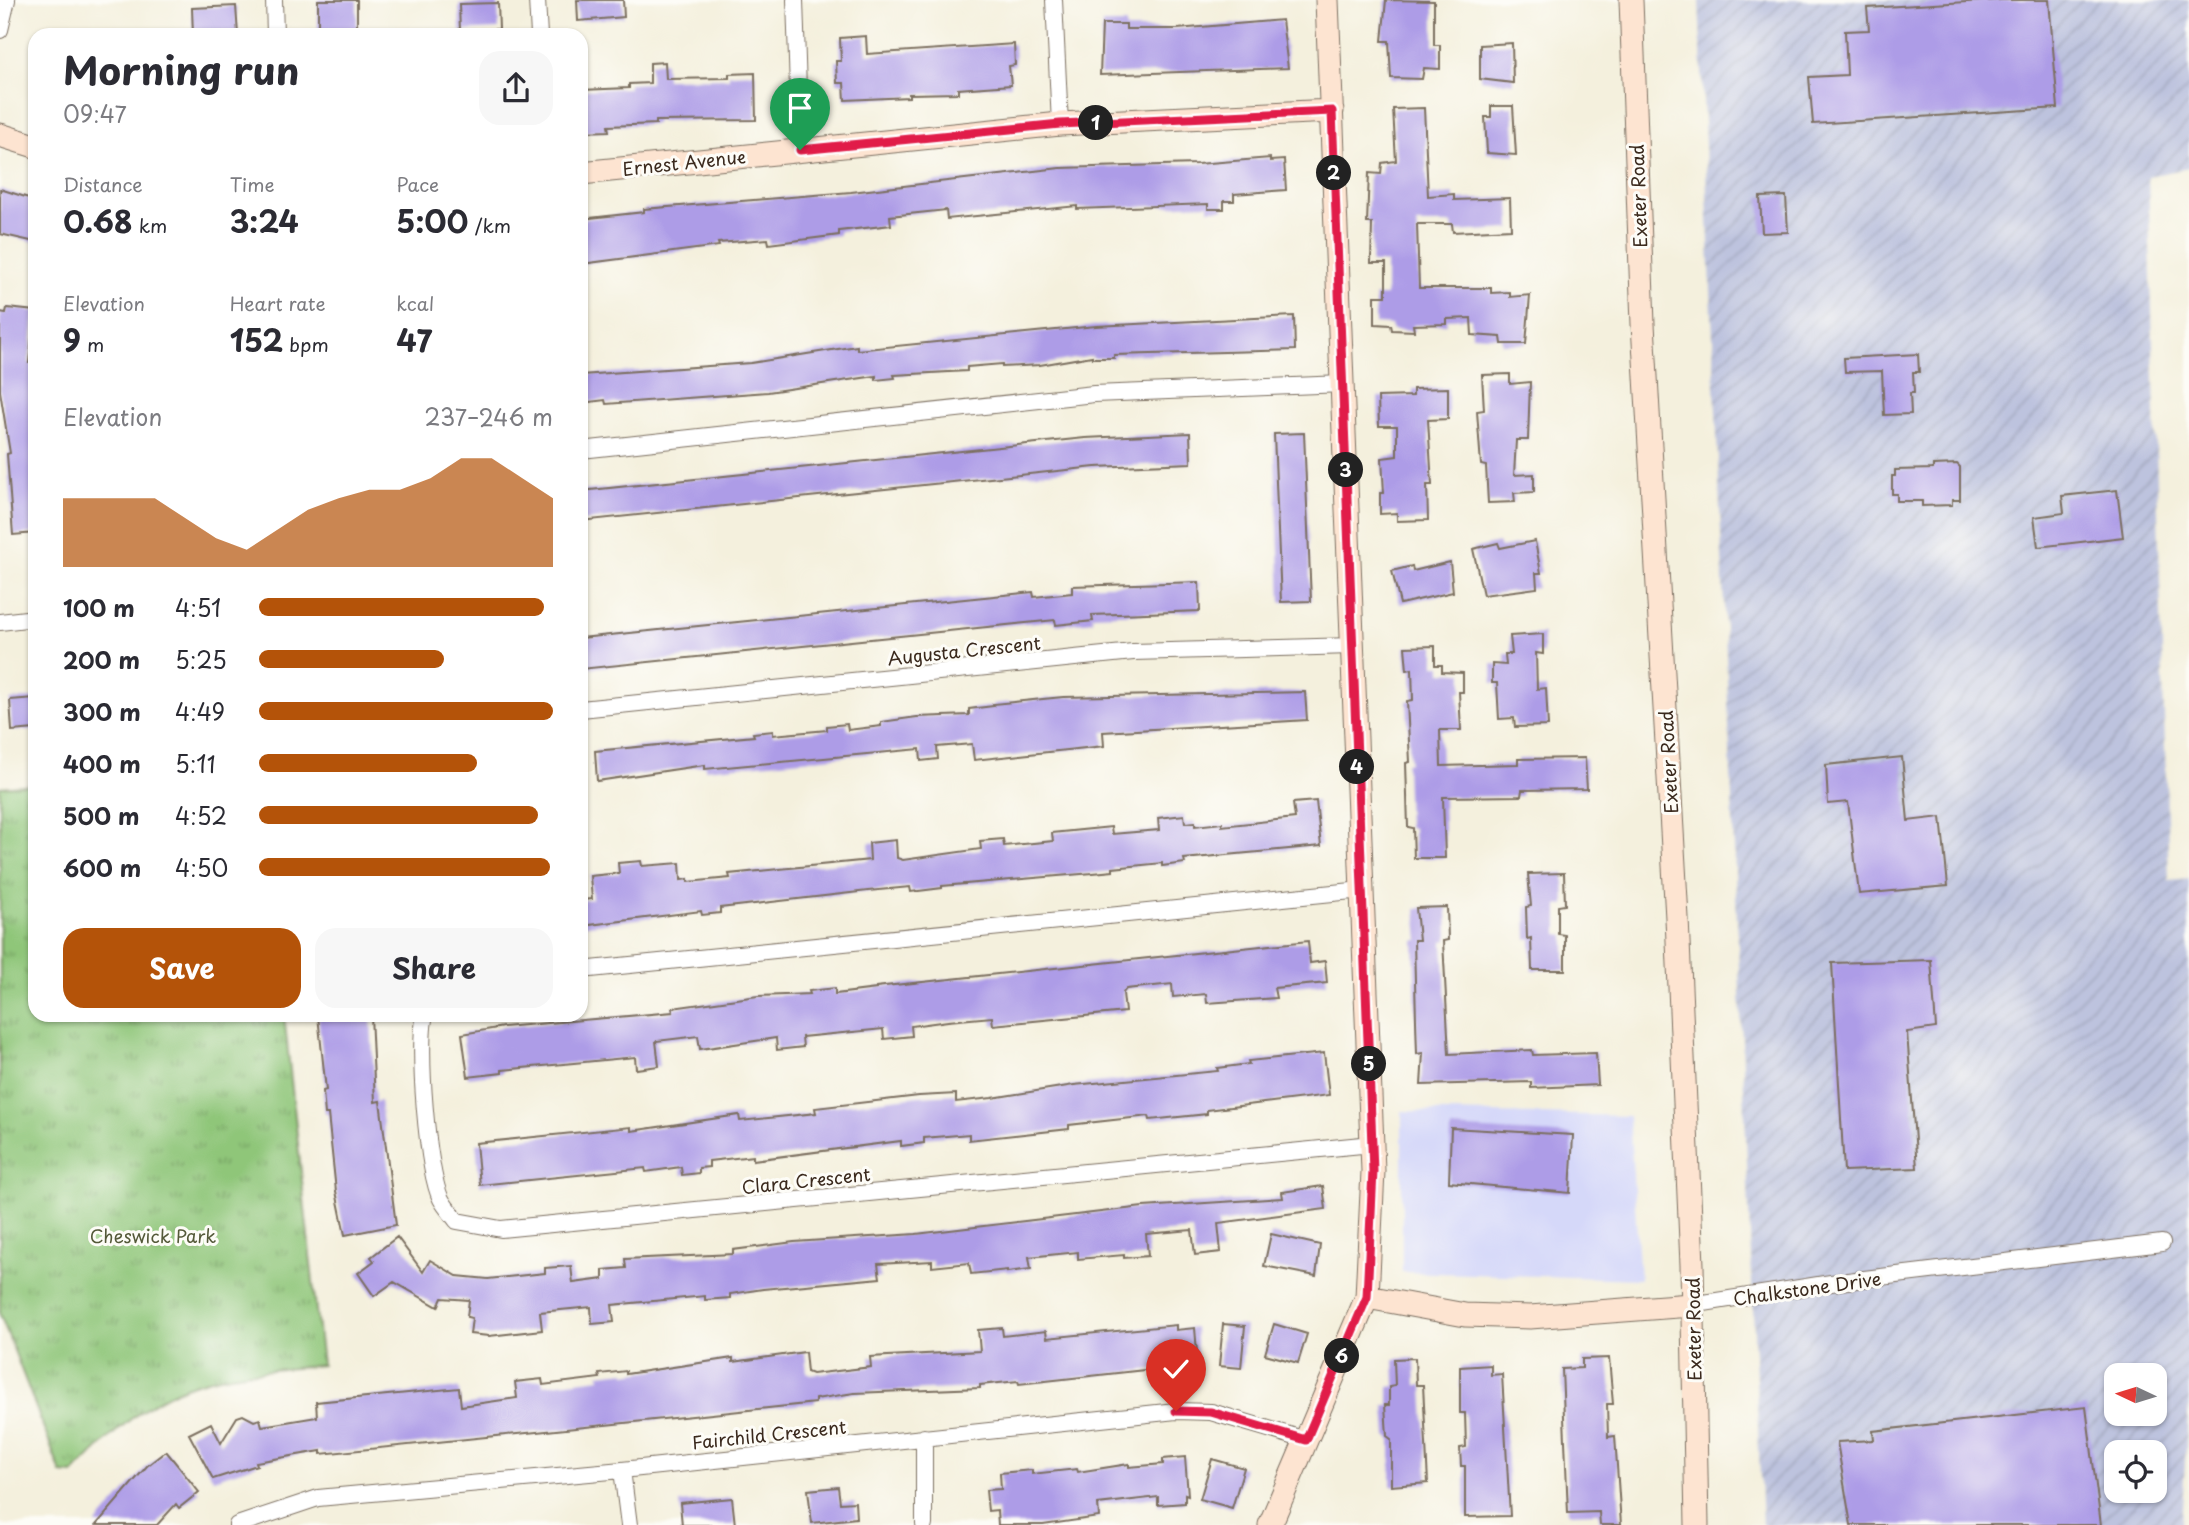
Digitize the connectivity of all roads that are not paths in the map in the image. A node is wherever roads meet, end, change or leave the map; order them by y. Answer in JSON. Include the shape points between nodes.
{"nodes":[{"id":1,"x":7,"y":0,"type":"edge"},
{"id":2,"x":274,"y":0,"type":"edge"},
{"id":3,"x":537,"y":0,"type":"edge"},
{"id":4,"x":795,"y":0,"type":"edge"},
{"id":5,"x":1054,"y":0,"type":"edge"},
{"id":6,"x":1327,"y":0,"type":"edge"},
{"id":7,"x":1631,"y":0,"type":"edge"},
{"id":8,"x":275,"y":28,"type":"edge"},
{"id":9,"x":539,"y":28,"type":"edge"},
{"id":10,"x":0,"y":30,"type":"edge"},
{"id":11,"x":1332,"y":111,"type":"junction"},
{"id":12,"x":1060,"y":124,"type":"junction"},
{"id":13,"x":0,"y":135,"type":"edge"},
{"id":14,"x":28,"y":144,"type":"edge"},
{"id":15,"x":800,"y":150,"type":"junction"},
{"id":16,"x":588,"y":172,"type":"edge"},
{"id":17,"x":1343,"y":384,"type":"junction"},
{"id":18,"x":588,"y":449,"type":"edge"},
{"id":19,"x":28,"y":619,"type":"edge"},
{"id":20,"x":0,"y":622,"type":"edge"},
{"id":21,"x":1353,"y":646,"type":"junction"},
{"id":22,"x":588,"y":708,"type":"edge"},
{"id":23,"x":1362,"y":890,"type":"junction"},
{"id":24,"x":588,"y":969,"type":"edge"},
{"id":25,"x":424,"y":1022,"type":"edge"},
{"id":26,"x":1372,"y":1144,"type":"junction"},
{"id":27,"x":2162,"y":1243,"type":"dead end"},
{"id":28,"x":1367,"y":1297,"type":"junction"},
{"id":29,"x":1691,"y":1305,"type":"junction"},
{"id":30,"x":924,"y":1437,"type":"junction"},
{"id":31,"x":1306,"y":1440,"type":"junction"},
{"id":32,"x":622,"y":1470,"type":"junction"},
{"id":33,"x":237,"y":1525,"type":"edge"},
{"id":34,"x":629,"y":1525,"type":"edge"},
{"id":35,"x":924,"y":1525,"type":"edge"},
{"id":36,"x":1270,"y":1525,"type":"edge"},
{"id":37,"x":1697,"y":1525,"type":"edge"}],
"edges":[{"from":1,"to":10,"type":"street"},
{"from":2,"to":8,"type":"street"},
{"from":3,"to":9,"type":"street"},
{"from":4,"to":15,"type":"street"},
{"from":5,"to":12,"type":"street"},
{"from":6,"to":11,"type":"street"},
{"from":7,"to":29,"type":"street","name":"Exeter Road","via":[[1643,324],[1678,931]]},
{"from":11,"to":12,"type":"street","name":"Ernest Avenue"},
{"from":11,"to":17,"type":"street"},
{"from":12,"to":15,"type":"street","name":"Ernest Avenue"},
{"from":13,"to":14,"type":"street"},
{"from":15,"to":16,"type":"street","name":"Ernest Avenue"},
{"from":17,"to":18,"type":"street","via":[[1094,394]]},
{"from":17,"to":21,"type":"street"},
{"from":19,"to":20,"type":"street"},
{"from":21,"to":22,"type":"street","name":"Augusta Crescent","via":[[1133,652]]},
{"from":21,"to":23,"type":"street"},
{"from":23,"to":24,"type":"street"},
{"from":23,"to":26,"type":"street"},
{"from":25,"to":26,"type":"street","name":"Clara Crescent","via":[[421,1046],[431,1157],[440,1198],[457,1221],[501,1229]]},
{"from":26,"to":28,"type":"street"},
{"from":27,"to":29,"type":"street","name":"Chalkstone Drive","via":[[1831,1283]]},
{"from":28,"to":29,"type":"street","name":"Chalkstone Drive","via":[[1465,1315],[1530,1317]]},
{"from":28,"to":31,"type":"street"},
{"from":29,"to":37,"type":"street","name":"Exeter Road"},
{"from":30,"to":31,"type":"street","name":"Fairchild Crescent","via":[[1176,1411],[1211,1412]]},
{"from":30,"to":32,"type":"street","name":"Fairchild Crescent"},
{"from":30,"to":35,"type":"street"},
{"from":31,"to":36,"type":"street"},
{"from":32,"to":33,"type":"street","name":"Fairchild Crescent","via":[[318,1498]]},
{"from":32,"to":34,"type":"street"}]}
